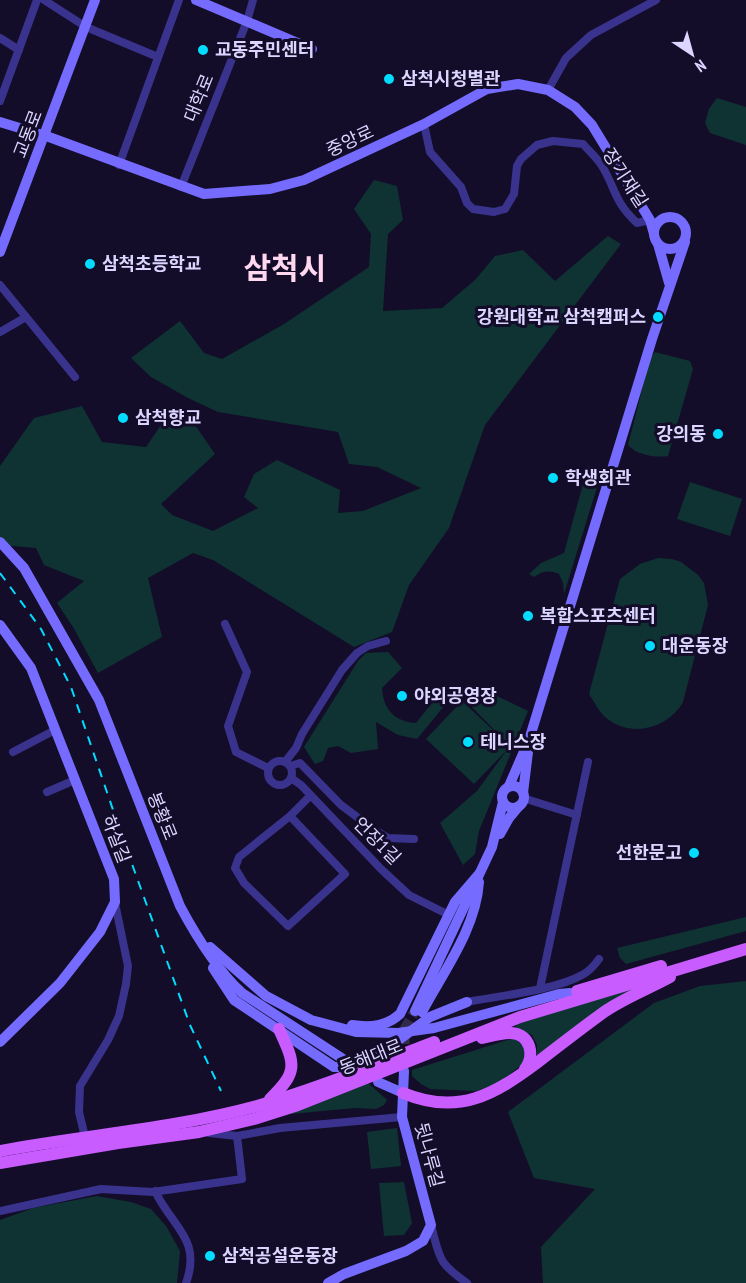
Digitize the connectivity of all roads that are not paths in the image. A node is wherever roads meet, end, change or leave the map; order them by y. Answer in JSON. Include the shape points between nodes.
{"nodes":[{"id":1,"x":37,"y":0,"type":"edge"},
{"id":2,"x":44,"y":0,"type":"edge"},
{"id":3,"x":95,"y":0,"type":"edge"},
{"id":4,"x":179,"y":0,"type":"edge"},
{"id":5,"x":196,"y":0,"type":"edge"},
{"id":6,"x":253,"y":0,"type":"edge"},
{"id":7,"x":656,"y":0,"type":"edge"},
{"id":8,"x":247,"y":21,"type":"junction"},
{"id":9,"x":86,"y":27,"type":"junction"},
{"id":10,"x":0,"y":38,"type":"edge"},
{"id":11,"x":312,"y":49,"type":"dead end"},
{"id":12,"x":19,"y":50,"type":"junction"},
{"id":13,"x":158,"y":57,"type":"junction"},
{"id":14,"x":548,"y":90,"type":"junction"},
{"id":15,"x":0,"y":100,"type":"edge"},
{"id":16,"x":0,"y":122,"type":"edge"},
{"id":17,"x":424,"y":124,"type":"junction"},
{"id":18,"x":45,"y":136,"type":"junction"},
{"id":19,"x":119,"y":165,"type":"junction"},
{"id":20,"x":181,"y":187,"type":"junction"},
{"id":21,"x":664,"y":218,"type":"junction"},
{"id":22,"x":650,"y":220,"type":"junction"},
{"id":23,"x":656,"y":239,"type":"junction"},
{"id":24,"x":685,"y":242,"type":"junction"},
{"id":25,"x":0,"y":252,"type":"edge"},
{"id":26,"x":670,"y":284,"type":"junction"},
{"id":27,"x":0,"y":285,"type":"edge"},
{"id":28,"x":26,"y":317,"type":"junction"},
{"id":29,"x":0,"y":332,"type":"edge"},
{"id":30,"x":75,"y":378,"type":"dead end"},
{"id":31,"x":0,"y":542,"type":"edge"},
{"id":32,"x":225,"y":624,"type":"dead end"},
{"id":33,"x":0,"y":625,"type":"edge"},
{"id":34,"x":386,"y":641,"type":"dead end"},
{"id":35,"x":55,"y":730,"type":"junction"},
{"id":36,"x":529,"y":740,"type":"junction"},
{"id":37,"x":13,"y":752,"type":"dead end"},
{"id":38,"x":588,"y":762,"type":"dead end"},
{"id":39,"x":287,"y":764,"type":"junction"},
{"id":40,"x":268,"y":768,"type":"junction"},
{"id":41,"x":291,"y":778,"type":"junction"},
{"id":42,"x":75,"y":780,"type":"junction"},
{"id":43,"x":509,"y":786,"type":"junction"},
{"id":44,"x":47,"y":792,"type":"dead end"},
{"id":45,"x":310,"y":796,"type":"junction"},
{"id":46,"x":522,"y":799,"type":"junction"},
{"id":47,"x":503,"y":802,"type":"junction"},
{"id":48,"x":577,"y":815,"type":"junction"},
{"id":49,"x":290,"y":816,"type":"junction"},
{"id":50,"x":414,"y":839,"type":"dead end"},
{"id":51,"x":492,"y":848,"type":"junction"},
{"id":52,"x":479,"y":874,"type":"junction"},
{"id":53,"x":115,"y":902,"type":"junction"},
{"id":54,"x":449,"y":915,"type":"junction"},
{"id":55,"x":194,"y":933,"type":"junction"},
{"id":56,"x":746,"y":941,"type":"edge"},
{"id":57,"x":746,"y":949,"type":"edge"},
{"id":58,"x":599,"y":959,"type":"dead end"},
{"id":59,"x":693,"y":965,"type":"junction"},
{"id":60,"x":540,"y":988,"type":"junction"},
{"id":61,"x":570,"y":993,"type":"junction"},
{"id":62,"x":431,"y":995,"type":"junction"},
{"id":63,"x":467,"y":1002,"type":"junction"},
{"id":64,"x":415,"y":1011,"type":"tunnel mouth"},
{"id":65,"x":302,"y":1015,"type":"junction"},
{"id":66,"x":279,"y":1029,"type":"junction"},
{"id":67,"x":412,"y":1031,"type":"junction"},
{"id":68,"x":356,"y":1032,"type":"junction"},
{"id":69,"x":0,"y":1042,"type":"edge"},
{"id":70,"x":441,"y":1048,"type":"junction"},
{"id":71,"x":367,"y":1057,"type":"junction"},
{"id":72,"x":343,"y":1059,"type":"dead end"},
{"id":73,"x":404,"y":1071,"type":"tunnel mouth"},
{"id":74,"x":378,"y":1082,"type":"dead end"},
{"id":75,"x":403,"y":1093,"type":"junction"},
{"id":76,"x":266,"y":1103,"type":"junction"},
{"id":77,"x":402,"y":1117,"type":"junction"},
{"id":78,"x":199,"y":1132,"type":"junction"},
{"id":79,"x":237,"y":1136,"type":"junction"},
{"id":80,"x":85,"y":1137,"type":"junction"},
{"id":81,"x":0,"y":1146,"type":"edge"},
{"id":82,"x":25,"y":1146,"type":"junction"},
{"id":83,"x":0,"y":1151,"type":"edge"},
{"id":84,"x":0,"y":1163,"type":"edge"},
{"id":85,"x":155,"y":1191,"type":"junction"},
{"id":86,"x":0,"y":1211,"type":"edge"},
{"id":87,"x":431,"y":1225,"type":"junction"},
{"id":88,"x":457,"y":1280,"type":"edge"},
{"id":89,"x":186,"y":1283,"type":"edge"},
{"id":90,"x":328,"y":1283,"type":"edge"},
{"id":91,"x":466,"y":1283,"type":"edge"}],
"edges":[{"from":1,"to":12,"type":"street"},
{"from":2,"to":9,"type":"street"},
{"from":3,"to":9,"type":"street","name":"교동로"},
{"from":4,"to":13,"type":"street"},
{"from":5,"to":8,"type":"street"},
{"from":6,"to":8,"type":"street","name":"대학로"},
{"from":7,"to":14,"type":"street","via":[[591,35],[566,58]]},
{"from":8,"to":11,"type":"street"},
{"from":8,"to":20,"type":"street","name":"대학로"},
{"from":9,"to":13,"type":"street"},
{"from":9,"to":18,"type":"street","name":"교동로"},
{"from":10,"to":12,"type":"street"},
{"from":12,"to":15,"type":"street"},
{"from":13,"to":19,"type":"street"},
{"from":14,"to":17,"type":"street","name":"중앙로","via":[[518,84],[487,89]]},
{"from":14,"to":22,"type":"street","name":"중앙로","via":[[575,107],[592,125]]},
{"from":16,"to":18,"type":"street","name":"중앙로"},
{"from":17,"to":20,"type":"street","name":"중앙로","via":[[304,180],[270,189],[204,194]]},
{"from":17,"to":22,"type":"street","name":"장기재길","via":[[430,152],[473,209],[504,209],[514,194],[521,159],[537,145],[564,141],[583,144],[602,165],[625,212],[637,223]]},
{"from":18,"to":19,"type":"street","name":"중앙로"},
{"from":18,"to":25,"type":"street","name":"교동로"},
{"from":19,"to":20,"type":"street","name":"중앙로"},
{"from":21,"to":22,"type":"street"},
{"from":21,"to":23,"type":"street","via":[[657,224]]},
{"from":21,"to":24,"type":"street","via":[[682,222],[687,232]]},
{"from":22,"to":23,"type":"street","name":"중앙로"},
{"from":23,"to":24,"type":"street","via":[[672,250]]},
{"from":23,"to":26,"type":"street","name":"중앙로"},
{"from":24,"to":26,"type":"street"},
{"from":26,"to":36,"type":"street"},
{"from":27,"to":28,"type":"street"},
{"from":28,"to":29,"type":"street"},
{"from":28,"to":30,"type":"street"},
{"from":31,"to":55,"type":"street","name":"봉황로","via":[[24,568],[99,700]]},
{"from":32,"to":40,"type":"street","via":[[247,672],[228,726],[236,752]]},
{"from":33,"to":35,"type":"street","name":"하실길","via":[[31,668]]},
{"from":34,"to":39,"type":"street","via":[[368,645],[342,670]]},
{"from":35,"to":37,"type":"street"},
{"from":35,"to":42,"type":"street","name":"하실길"},
{"from":36,"to":43,"type":"street"},
{"from":36,"to":46,"type":"street"},
{"from":38,"to":48,"type":"street"},
{"from":39,"to":40,"type":"street","via":[[277,761]]},
{"from":39,"to":41,"type":"street"},
{"from":39,"to":50,"type":"street","via":[[300,763],[341,805],[388,838]]},
{"from":40,"to":41,"type":"street","via":[[268,778],[274,784],[284,785]]},
{"from":41,"to":45,"type":"street","name":"언장1길"},
{"from":42,"to":44,"type":"street"},
{"from":42,"to":53,"type":"street","name":"하실길","via":[[114,879]]},
{"from":43,"to":46,"type":"street","via":[[519,787]]},
{"from":43,"to":47,"type":"street","via":[[503,791]]},
{"from":45,"to":49,"type":"street"},
{"from":45,"to":54,"type":"street","name":"언장1길","via":[[409,895]]},
{"from":46,"to":47,"type":"street","via":[[508,807]]},
{"from":46,"to":48,"type":"street"},
{"from":46,"to":51,"type":"street"},
{"from":47,"to":51,"type":"street"},
{"from":48,"to":60,"type":"street"},
{"from":49,"to":49,"type":"street","via":[[239,857],[236,868],[244,884],[288,926],[345,874]]},
{"from":51,"to":52,"type":"street"},
{"from":52,"to":54,"type":"street"},
{"from":52,"to":62,"type":"street","via":[[478,901]]},
{"from":52,"to":64,"type":"street"},
{"from":53,"to":69,"type":"street","via":[[100,932],[60,983]]},
{"from":53,"to":80,"type":"street","via":[[128,966],[126,984],[119,1016],[80,1086],[79,1112]]},
{"from":54,"to":65,"type":"street","via":[[400,1014],[391,1022],[357,1026]]},
{"from":55,"to":65,"type":"street","via":[[267,996]]},
{"from":55,"to":66,"type":"street","via":[[234,1000]]},
{"from":55,"to":72,"type":"street","name":"봉황로","via":[[242,993]]},
{"from":56,"to":61,"type":"main road","name":"동해대로"},
{"from":57,"to":59,"type":"main road","name":"동해대로"},
{"from":58,"to":60,"type":"street","via":[[575,979]]},
{"from":59,"to":70,"type":"main road","name":"동해대로","via":[[548,1008]]},
{"from":59,"to":75,"type":"main road","via":[[607,1010],[489,1095],[447,1104],[426,1102]]},
{"from":60,"to":63,"type":"street"},
{"from":61,"to":67,"type":"street"},
{"from":61,"to":76,"type":"main road","name":"동해대로"},
{"from":62,"to":63,"type":"street","via":[[442,1005]]},
{"from":62,"to":67,"type":"street"},
{"from":63,"to":67,"type":"street","via":[[430,1017]]},
{"from":65,"to":68,"type":"street"},
{"from":66,"to":71,"type":"street","via":[[334,1067]]},
{"from":66,"to":76,"type":"main road","via":[[292,1058],[291,1066],[284,1085]]},
{"from":67,"to":68,"type":"street"},
{"from":67,"to":71,"type":"street"},
{"from":68,"to":71,"type":"street","via":[[373,1050]]},
{"from":70,"to":75,"type":"main road","via":[[513,1033],[526,1040],[531,1055],[526,1068],[480,1096],[450,1101]]},
{"from":70,"to":78,"type":"main road","name":"동해대로","via":[[298,1105]]},
{"from":73,"to":75,"type":"street","name":"뒷나루길"},
{"from":74,"to":75,"type":"street"},
{"from":75,"to":77,"type":"street","name":"뒷나루길"},
{"from":76,"to":80,"type":"main road","name":"동해대로","via":[[169,1125]]},
{"from":77,"to":79,"type":"street","via":[[280,1128]]},
{"from":77,"to":87,"type":"street","name":"뒷나루길"},
{"from":78,"to":79,"type":"street"},
{"from":78,"to":84,"type":"main road","name":"동해대로"},
{"from":79,"to":85,"type":"street","via":[[242,1179]]},
{"from":80,"to":82,"type":"main road","name":"동해대로"},
{"from":81,"to":82,"type":"street"},
{"from":82,"to":83,"type":"main road","name":"동해대로"},
{"from":85,"to":86,"type":"street","via":[[101,1189]]},
{"from":85,"to":89,"type":"street","via":[[188,1241],[192,1263]]},
{"from":87,"to":88,"type":"street","name":"뒷나루길","via":[[444,1267]]},
{"from":87,"to":90,"type":"street","via":[[423,1241],[406,1251]]},
{"from":88,"to":91,"type":"street","name":"뒷나루길"}]}
